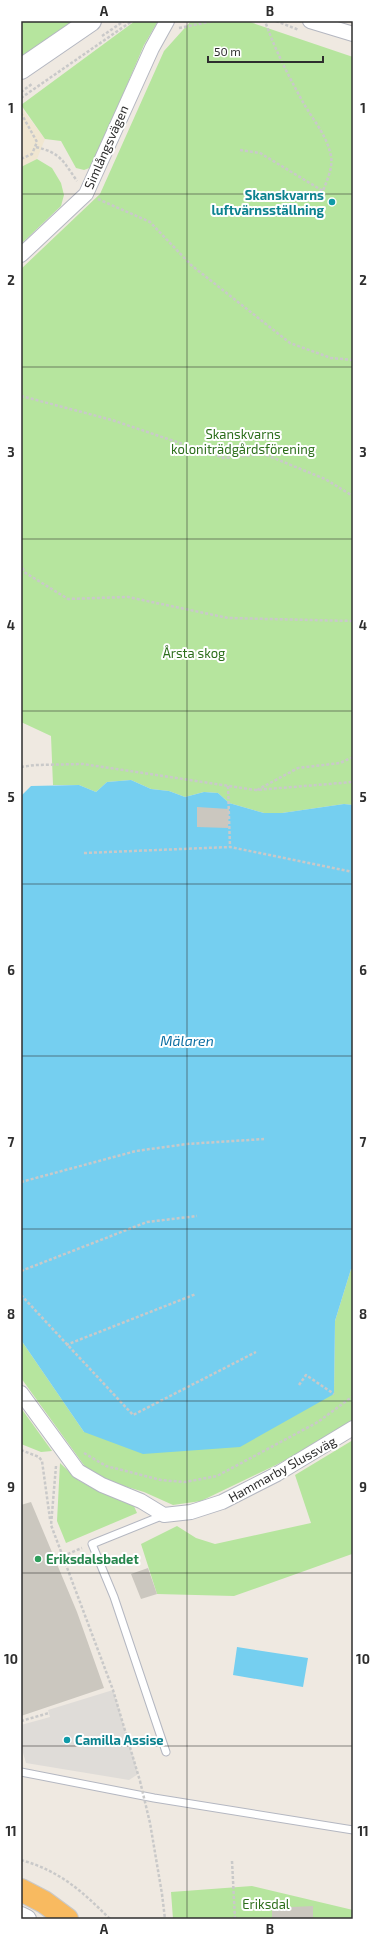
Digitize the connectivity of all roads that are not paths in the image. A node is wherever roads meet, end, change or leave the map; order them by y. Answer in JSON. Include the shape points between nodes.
{"nodes":[{"id":1,"x":91,"y":21,"type":"edge"},
{"id":2,"x":167,"y":21,"type":"edge"},
{"id":3,"x":310,"y":21,"type":"edge"},
{"id":4,"x":353,"y":34,"type":"edge"},
{"id":5,"x":21,"y":69,"type":"edge"},
{"id":6,"x":21,"y":255,"type":"edge"},
{"id":7,"x":21,"y":1393,"type":"edge"},
{"id":8,"x":353,"y":1428,"type":"edge"},
{"id":9,"x":164,"y":1515,"type":"junction"},
{"id":10,"x":166,"y":1752,"type":"dead end"},
{"id":11,"x":21,"y":1772,"type":"edge"},
{"id":12,"x":353,"y":1830,"type":"edge"},
{"id":13,"x":21,"y":1890,"type":"edge"},
{"id":14,"x":21,"y":1916,"type":"edge"},
{"id":15,"x":27,"y":1919,"type":"edge"},
{"id":16,"x":67,"y":1919,"type":"edge"}],
"edges":[{"from":1,"to":5,"type":"main road"},
{"from":2,"to":6,"type":"street","name":"Simlångsvägen","via":[[152,48],[86,194]]},
{"from":3,"to":4,"type":"street"},
{"from":7,"to":9,"type":"street","via":[[78,1471]]},
{"from":8,"to":9,"type":"street","name":"Hammarby Slussväg","via":[[277,1474],[222,1502],[192,1512]]},
{"from":9,"to":10,"type":"lane","via":[[92,1544],[114,1597]]},
{"from":11,"to":12,"type":"lane","via":[[154,1798]]},
{"from":13,"to":16,"type":"highway","via":[[44,1902]]},
{"from":14,"to":15,"type":"street"}]}
